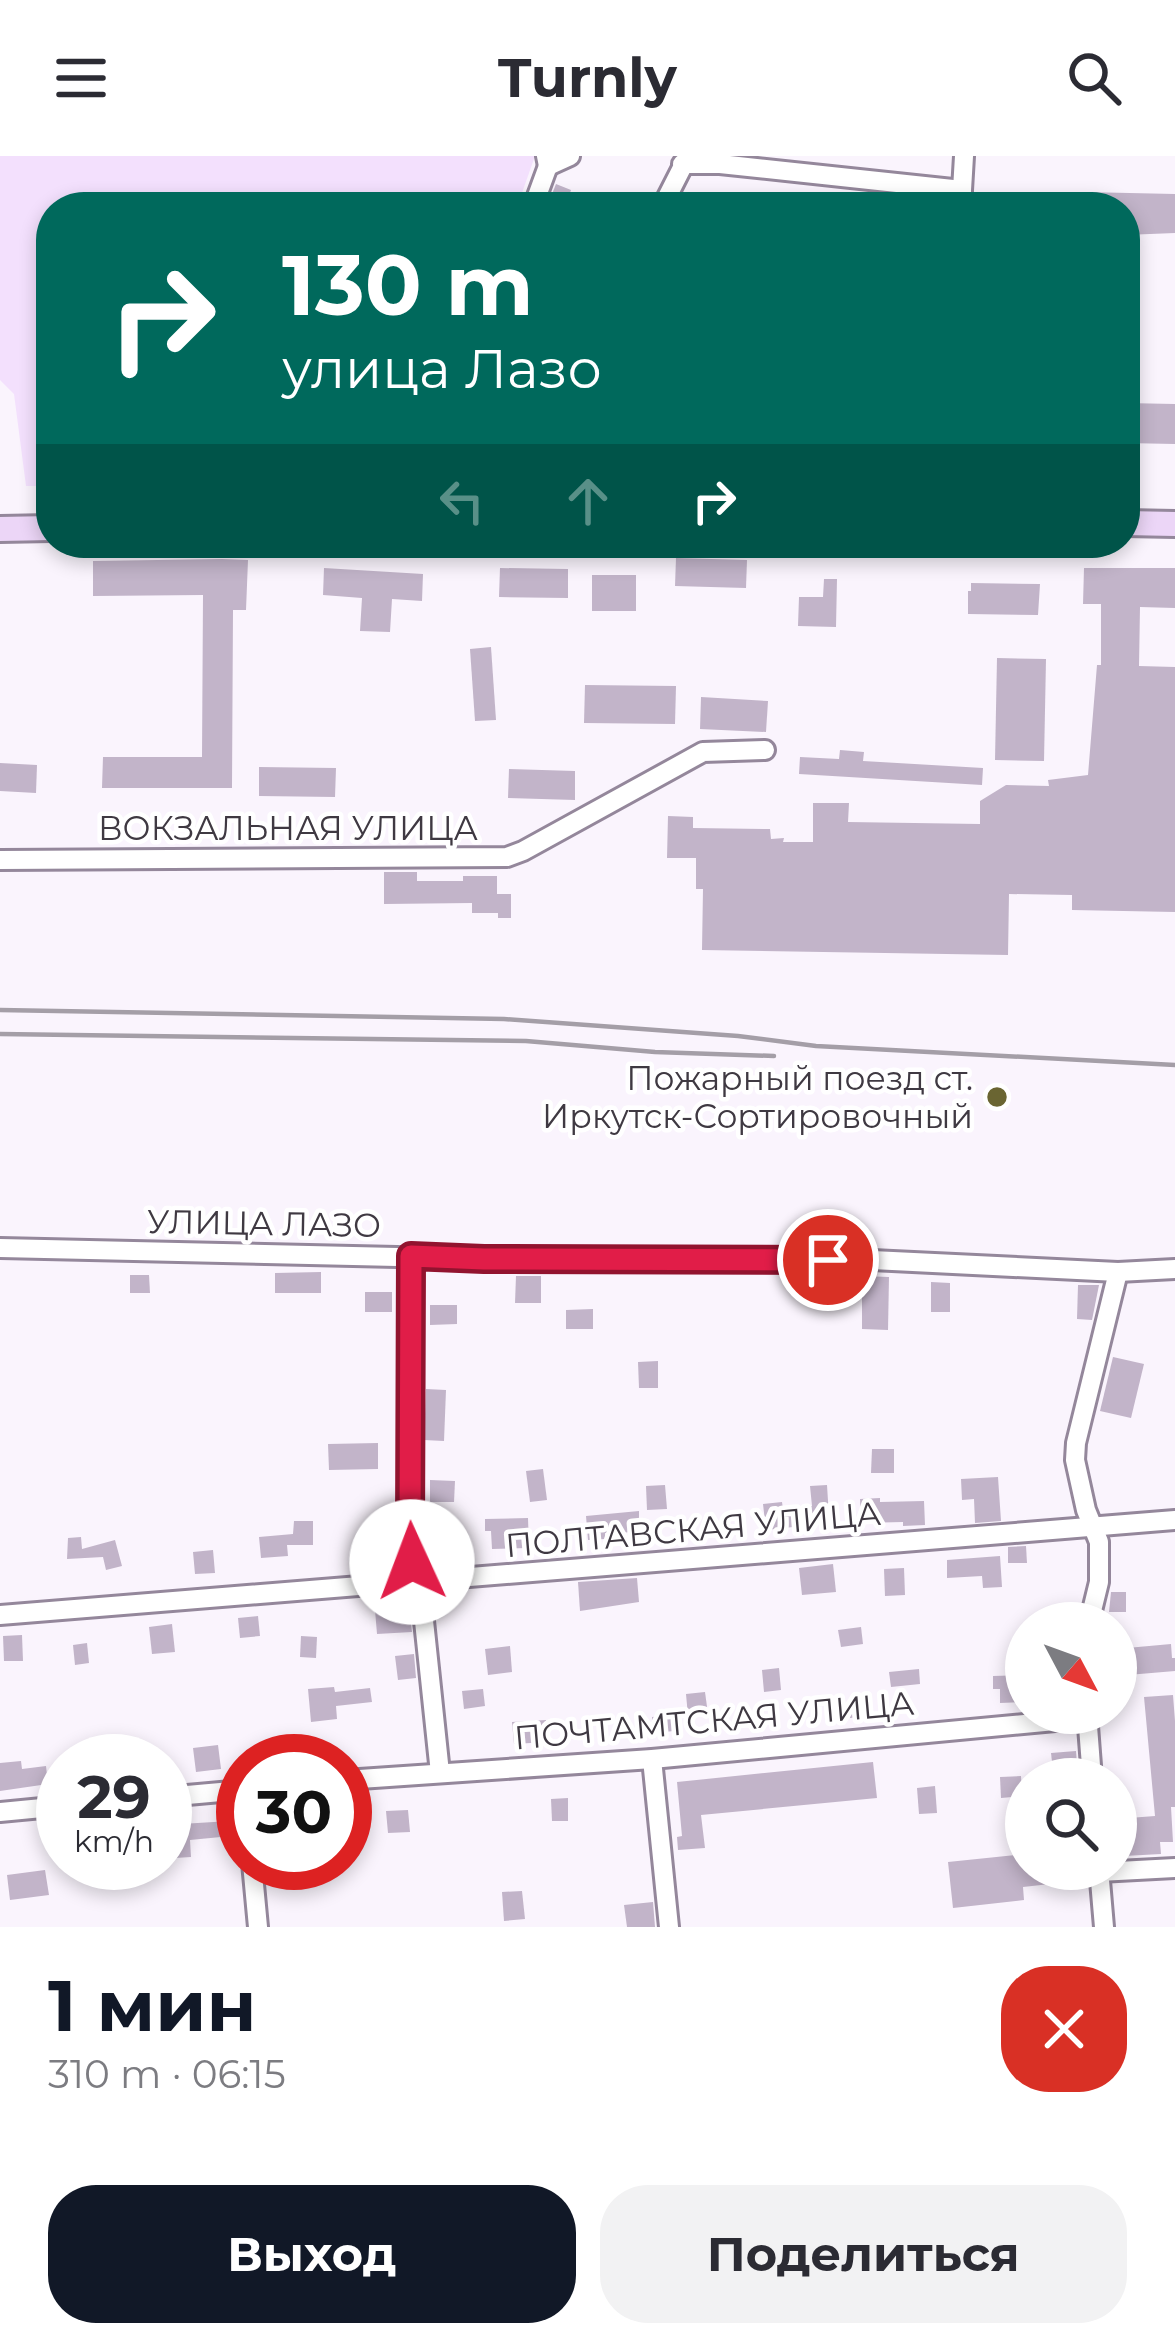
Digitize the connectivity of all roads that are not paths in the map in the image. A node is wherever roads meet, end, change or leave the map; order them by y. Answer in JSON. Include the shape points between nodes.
{"nodes":[{"id":1,"x":570,"y":156,"type":"edge"},
{"id":2,"x":964,"y":156,"type":"edge"},
{"id":3,"x":685,"y":160,"type":"edge"},
{"id":4,"x":547,"y":161,"type":"edge"},
{"id":5,"x":538,"y":192,"type":"edge"},
{"id":6,"x":669,"y":192,"type":"edge"},
{"id":7,"x":919,"y":192,"type":"edge"},
{"id":8,"x":962,"y":192,"type":"edge"},
{"id":9,"x":1140,"y":524,"type":"edge"},
{"id":10,"x":1175,"y":524,"type":"edge"},
{"id":11,"x":36,"y":528,"type":"edge"},
{"id":12,"x":0,"y":529,"type":"edge"},
{"id":13,"x":766,"y":750,"type":"dead end"},
{"id":14,"x":0,"y":860,"type":"edge"},
{"id":15,"x":0,"y":1248,"type":"edge"},
{"id":16,"x":411,"y":1256,"type":"junction"},
{"id":17,"x":1175,"y":1269,"type":"edge"},
{"id":18,"x":1118,"y":1272,"type":"junction"},
{"id":19,"x":1175,"y":1520,"type":"edge"},
{"id":20,"x":1094,"y":1526,"type":"junction"},
{"id":21,"x":420,"y":1583,"type":"junction"},
{"id":22,"x":1094,"y":1602,"type":"edge"},
{"id":23,"x":0,"y":1615,"type":"edge"},
{"id":24,"x":1005,"y":1724,"type":"edge"},
{"id":25,"x":652,"y":1759,"type":"junction"},
{"id":26,"x":440,"y":1773,"type":"junction"},
{"id":27,"x":372,"y":1778,"type":"edge"},
{"id":28,"x":36,"y":1809,"type":"edge"},
{"id":29,"x":0,"y":1812,"type":"edge"},
{"id":30,"x":1175,"y":1868,"type":"edge"},
{"id":31,"x":1137,"y":1870,"type":"edge"},
{"id":32,"x":255,"y":1890,"type":"edge"},
{"id":33,"x":1101,"y":1890,"type":"edge"},
{"id":34,"x":258,"y":1927,"type":"edge"},
{"id":35,"x":669,"y":1927,"type":"edge"},
{"id":36,"x":1104,"y":1927,"type":"edge"}],
"edges":[{"from":1,"to":4,"type":"street"},
{"from":2,"to":8,"type":"street"},
{"from":3,"to":6,"type":"street"},
{"from":3,"to":7,"type":"street"},
{"from":4,"to":5,"type":"street"},
{"from":9,"to":10,"type":"street"},
{"from":11,"to":12,"type":"street"},
{"from":13,"to":14,"type":"street","name":"ВОКЗАЛЬНАЯ УЛИЦА","via":[[703,752],[507,856]]},
{"from":15,"to":16,"type":"street","name":"УЛИЦА ЛАЗО"},
{"from":16,"to":18,"type":"street","name":"УЛИЦА ЛАЗО","via":[[872,1260]]},
{"from":16,"to":21,"type":"street","via":[[410,1535]]},
{"from":17,"to":18,"type":"street","name":"УЛИЦА ЛАЗО"},
{"from":18,"to":20,"type":"street","via":[[1076,1443]]},
{"from":19,"to":20,"type":"street","name":"ПОЛТАВСКАЯ УЛИЦА"},
{"from":20,"to":21,"type":"street","name":"ПОЛТАВСКАЯ УЛИЦА"},
{"from":20,"to":22,"type":"street"},
{"from":21,"to":23,"type":"street","name":"ПОЛТАВСКАЯ УЛИЦА"},
{"from":21,"to":26,"type":"street"},
{"from":24,"to":25,"type":"street","name":"ПОЧТАМТСКАЯ УЛИЦА"},
{"from":25,"to":26,"type":"street","name":"ПОЧТАМТСКАЯ УЛИЦА"},
{"from":25,"to":35,"type":"street"},
{"from":26,"to":27,"type":"street","name":"ПОЧТАМТСКАЯ УЛИЦА"},
{"from":28,"to":29,"type":"street"},
{"from":30,"to":31,"type":"street"},
{"from":32,"to":34,"type":"street"},
{"from":33,"to":36,"type":"street"}]}
